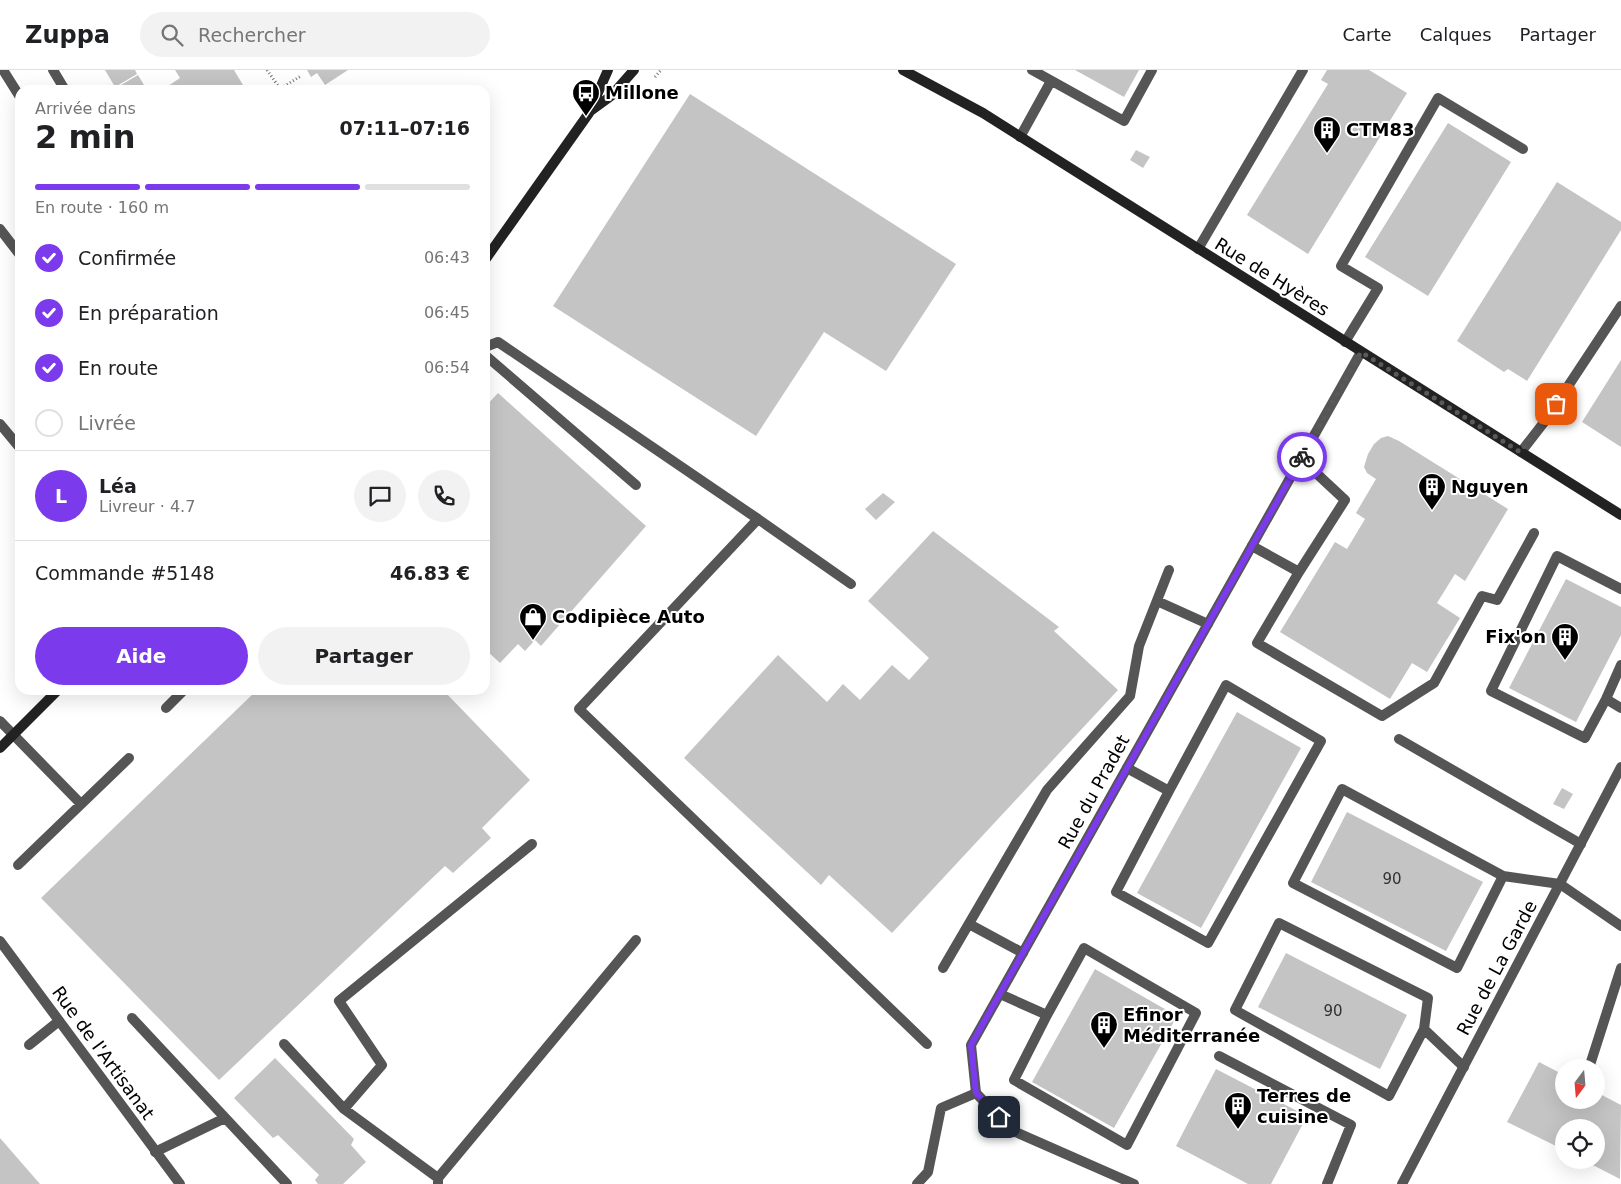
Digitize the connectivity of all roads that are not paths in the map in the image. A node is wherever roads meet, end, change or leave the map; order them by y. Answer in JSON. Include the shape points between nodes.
{"nodes":[{"id":1,"x":3,"y":70,"type":"edge"},
{"id":2,"x":53,"y":70,"type":"edge"},
{"id":3,"x":608,"y":70,"type":"edge"},
{"id":4,"x":634,"y":70,"type":"edge"},
{"id":5,"x":903,"y":70,"type":"edge"},
{"id":6,"x":1032,"y":70,"type":"edge"},
{"id":7,"x":1152,"y":70,"type":"edge"},
{"id":8,"x":1303,"y":70,"type":"edge"},
{"id":9,"x":1051,"y":81,"type":"junction"},
{"id":10,"x":62,"y":85,"type":"edge"},
{"id":11,"x":15,"y":89,"type":"edge"},
{"id":12,"x":588,"y":113,"type":"junction"},
{"id":13,"x":1020,"y":137,"type":"junction"},
{"id":14,"x":1523,"y":149,"type":"dead end"},
{"id":15,"x":0,"y":229,"type":"edge"},
{"id":16,"x":15,"y":248,"type":"edge"},
{"id":17,"x":1198,"y":249,"type":"junction"},
{"id":18,"x":490,"y":253,"type":"edge"},
{"id":19,"x":1621,"y":306,"type":"edge"},
{"id":20,"x":1345,"y":342,"type":"junction"},
{"id":21,"x":490,"y":345,"type":"edge"},
{"id":22,"x":1361,"y":352,"type":"junction"},
{"id":23,"x":490,"y":360,"type":"edge"},
{"id":24,"x":0,"y":424,"type":"edge"},
{"id":25,"x":15,"y":442,"type":"edge"},
{"id":26,"x":1520,"y":452,"type":"junction"},
{"id":27,"x":1301,"y":459,"type":"junction"},
{"id":28,"x":636,"y":485,"type":"dead end"},
{"id":29,"x":1621,"y":515,"type":"edge"},
{"id":30,"x":758,"y":518,"type":"junction"},
{"id":31,"x":1534,"y":533,"type":"dead end"},
{"id":32,"x":1252,"y":546,"type":"junction"},
{"id":33,"x":1169,"y":570,"type":"dead end"},
{"id":34,"x":1299,"y":572,"type":"junction"},
{"id":35,"x":851,"y":584,"type":"dead end"},
{"id":36,"x":1621,"y":589,"type":"edge"},
{"id":37,"x":1157,"y":601,"type":"junction"},
{"id":38,"x":1208,"y":624,"type":"junction"},
{"id":39,"x":1621,"y":664,"type":"edge"},
{"id":40,"x":53,"y":695,"type":"edge"},
{"id":41,"x":177,"y":695,"type":"edge"},
{"id":42,"x":1606,"y":698,"type":"junction"},
{"id":43,"x":166,"y":708,"type":"dead end"},
{"id":44,"x":1621,"y":708,"type":"edge"},
{"id":45,"x":0,"y":721,"type":"edge"},
{"id":46,"x":12,"y":734,"type":"junction"},
{"id":47,"x":1399,"y":739,"type":"dead end"},
{"id":48,"x":0,"y":748,"type":"edge"},
{"id":49,"x":129,"y":758,"type":"dead end"},
{"id":50,"x":1621,"y":767,"type":"edge"},
{"id":51,"x":1127,"y":768,"type":"junction"},
{"id":52,"x":1169,"y":791,"type":"junction"},
{"id":53,"x":81,"y":804,"type":"junction"},
{"id":54,"x":532,"y":844,"type":"dead end"},
{"id":55,"x":1581,"y":844,"type":"junction"},
{"id":56,"x":18,"y":864,"type":"dead end"},
{"id":57,"x":1503,"y":876,"type":"junction"},
{"id":58,"x":1560,"y":884,"type":"junction"},
{"id":59,"x":969,"y":924,"type":"junction"},
{"id":60,"x":1621,"y":926,"type":"edge"},
{"id":61,"x":636,"y":940,"type":"dead end"},
{"id":62,"x":0,"y":941,"type":"edge"},
{"id":63,"x":1023,"y":953,"type":"junction"},
{"id":64,"x":943,"y":968,"type":"dead end"},
{"id":65,"x":1621,"y":968,"type":"edge"},
{"id":66,"x":1000,"y":994,"type":"junction"},
{"id":67,"x":1047,"y":1015,"type":"junction"},
{"id":68,"x":132,"y":1018,"type":"dead end"},
{"id":69,"x":59,"y":1021,"type":"junction"},
{"id":70,"x":1424,"y":1029,"type":"junction"},
{"id":71,"x":284,"y":1044,"type":"dead end"},
{"id":72,"x":927,"y":1044,"type":"dead end"},
{"id":73,"x":29,"y":1045,"type":"dead end"},
{"id":74,"x":1219,"y":1056,"type":"dead end"},
{"id":75,"x":1592,"y":1059,"type":"edge"},
{"id":76,"x":1464,"y":1067,"type":"junction"},
{"id":77,"x":976,"y":1093,"type":"junction"},
{"id":78,"x":344,"y":1109,"type":"junction"},
{"id":79,"x":225,"y":1118,"type":"junction"},
{"id":80,"x":155,"y":1152,"type":"junction"},
{"id":81,"x":438,"y":1181,"type":"edge"},
{"id":82,"x":180,"y":1184,"type":"edge"},
{"id":83,"x":286,"y":1184,"type":"edge"},
{"id":84,"x":917,"y":1184,"type":"edge"},
{"id":85,"x":1134,"y":1184,"type":"edge"},
{"id":86,"x":1327,"y":1184,"type":"edge"},
{"id":87,"x":1402,"y":1184,"type":"edge"}],
"edges":[{"from":1,"to":11,"type":"street"},
{"from":2,"to":10,"type":"street"},
{"from":3,"to":12,"type":"street"},
{"from":4,"to":12,"type":"street","via":[[611,96]]},
{"from":5,"to":13,"type":"street","name":"Rue de Hyères"},
{"from":6,"to":9,"type":"street"},
{"from":7,"to":9,"type":"street","via":[[1124,121]]},
{"from":8,"to":17,"type":"street"},
{"from":9,"to":13,"type":"street"},
{"from":12,"to":18,"type":"street"},
{"from":13,"to":17,"type":"street","name":"Rue de Hyères"},
{"from":14,"to":20,"type":"street","via":[[1438,98],[1341,266],[1378,288]]},
{"from":15,"to":16,"type":"street"},
{"from":17,"to":20,"type":"street","name":"Rue de Hyères"},
{"from":19,"to":26,"type":"street","via":[[1545,421]]},
{"from":20,"to":22,"type":"street","name":"Rue de Hyères"},
{"from":21,"to":30,"type":"street","via":[[498,342]]},
{"from":22,"to":26,"type":"street","name":"Rue de Hyères"},
{"from":22,"to":27,"type":"street","name":"Rue du Pradet"},
{"from":23,"to":28,"type":"street"},
{"from":24,"to":25,"type":"street"},
{"from":26,"to":29,"type":"street","name":"Rue de Hyères"},
{"from":27,"to":32,"type":"street","name":"Rue du Pradet"},
{"from":27,"to":34,"type":"street","via":[[1345,500]]},
{"from":30,"to":35,"type":"street"},
{"from":30,"to":72,"type":"street","via":[[579,709]]},
{"from":31,"to":34,"type":"street","via":[[1497,600],[1482,596],[1434,683],[1382,716],[1257,642]]},
{"from":32,"to":34,"type":"street"},
{"from":32,"to":38,"type":"street","name":"Rue du Pradet"},
{"from":33,"to":37,"type":"street"},
{"from":36,"to":42,"type":"street","via":[[1557,556],[1491,691],[1585,738]]},
{"from":37,"to":38,"type":"street"},
{"from":37,"to":59,"type":"street","via":[[1138,646],[1130,696],[1047,790]]},
{"from":38,"to":51,"type":"street","name":"Rue du Pradet"},
{"from":39,"to":42,"type":"street"},
{"from":40,"to":46,"type":"street"},
{"from":41,"to":43,"type":"street"},
{"from":42,"to":44,"type":"street"},
{"from":45,"to":46,"type":"street"},
{"from":46,"to":48,"type":"street"},
{"from":46,"to":53,"type":"street"},
{"from":47,"to":55,"type":"street"},
{"from":49,"to":53,"type":"street"},
{"from":50,"to":55,"type":"street","name":"Rue de La Garde"},
{"from":51,"to":52,"type":"street"},
{"from":51,"to":63,"type":"street","name":"Rue du Pradet"},
{"from":52,"to":52,"type":"street","via":[[1116,892],[1208,943],[1321,741],[1226,685]]},
{"from":53,"to":56,"type":"street"},
{"from":54,"to":78,"type":"street","via":[[339,1001],[382,1065]]},
{"from":55,"to":58,"type":"street","name":"Rue de La Garde"},
{"from":57,"to":57,"type":"street","via":[[1457,968],[1293,883],[1342,789]]},
{"from":57,"to":58,"type":"street"},
{"from":58,"to":60,"type":"street"},
{"from":58,"to":76,"type":"street","name":"Rue de La Garde"},
{"from":59,"to":63,"type":"street"},
{"from":59,"to":64,"type":"street"},
{"from":61,"to":81,"type":"street"},
{"from":62,"to":69,"type":"street","name":"Rue de l'Artisanat"},
{"from":63,"to":66,"type":"street","name":"Rue du Pradet"},
{"from":65,"to":75,"type":"street"},
{"from":66,"to":67,"type":"street"},
{"from":66,"to":77,"type":"street","name":"Rue du Pradet","via":[[971,1045]]},
{"from":67,"to":67,"type":"street","via":[[1014,1080],[1127,1145],[1196,1013],[1084,948]]},
{"from":68,"to":79,"type":"street"},
{"from":69,"to":73,"type":"street"},
{"from":69,"to":80,"type":"street","name":"Rue de l'Artisanat"},
{"from":70,"to":70,"type":"street","via":[[1428,998],[1279,923],[1235,1010],[1389,1096]]},
{"from":70,"to":76,"type":"street"},
{"from":71,"to":78,"type":"street"},
{"from":74,"to":86,"type":"street","via":[[1351,1125]]},
{"from":76,"to":87,"type":"street","name":"Rue de La Garde"},
{"from":77,"to":84,"type":"street","via":[[941,1108],[928,1172]]},
{"from":77,"to":85,"type":"street","via":[[1011,1130]]},
{"from":78,"to":81,"type":"street"},
{"from":79,"to":80,"type":"street"},
{"from":79,"to":83,"type":"street"},
{"from":80,"to":82,"type":"street","name":"Rue de l'Artisanat"}]}
